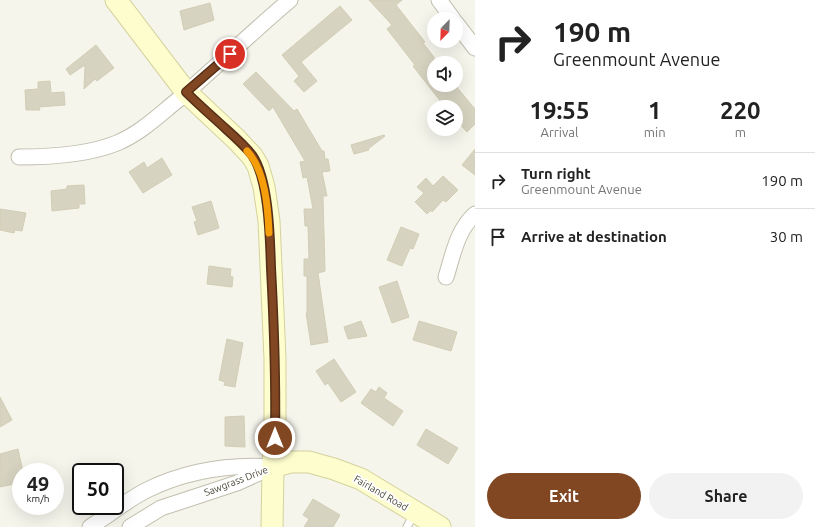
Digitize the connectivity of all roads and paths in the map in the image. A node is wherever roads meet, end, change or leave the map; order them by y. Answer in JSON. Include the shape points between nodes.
{"nodes":[{"id":1,"x":116,"y":0,"type":"edge"},
{"id":2,"x":290,"y":0,"type":"edge"},
{"id":3,"x":439,"y":0,"type":"edge"},
{"id":4,"x":448,"y":12,"type":"edge"},
{"id":5,"x":463,"y":32,"type":"edge"},
{"id":6,"x":475,"y":48,"type":"edge"},
{"id":7,"x":186,"y":92,"type":"junction"},
{"id":8,"x":19,"y":157,"type":"dead end"},
{"id":9,"x":475,"y":214,"type":"edge"},
{"id":10,"x":446,"y":277,"type":"dead end"},
{"id":11,"x":273,"y":467,"type":"junction"},
{"id":12,"x":194,"y":473,"type":"junction"},
{"id":13,"x":200,"y":495,"type":"junction"},
{"id":14,"x":411,"y":520,"type":"edge"},
{"id":15,"x":90,"y":527,"type":"edge"},
{"id":16,"x":130,"y":527,"type":"edge"},
{"id":17,"x":272,"y":527,"type":"edge"},
{"id":18,"x":440,"y":527,"type":"edge"}],
"edges":[{"from":1,"to":7,"type":"main road"},
{"from":2,"to":7,"type":"street"},
{"from":3,"to":4,"type":"street"},
{"from":5,"to":6,"type":"street"},
{"from":7,"to":8,"type":"street","via":[[136,133],[117,143],[80,153]]},
{"from":7,"to":11,"type":"main road","via":[[252,156],[264,187],[269,221],[275,359]]},
{"from":9,"to":10,"type":"street","via":[[459,236]]},
{"from":11,"to":12,"type":"street","name":"Sawgrass Drive","via":[[224,467]]},
{"from":11,"to":13,"type":"street","name":"Sawgrass Drive"},
{"from":11,"to":14,"type":"main road","name":"Fairland Road","via":[[291,462],[309,462],[361,479]]},
{"from":11,"to":17,"type":"main road"},
{"from":12,"to":13,"type":"street"},
{"from":12,"to":15,"type":"street","name":"Sawgrass Drive","via":[[147,490]]},
{"from":13,"to":16,"type":"street","name":"Sawgrass Drive","via":[[161,508]]},
{"from":14,"to":18,"type":"main road","name":"Fairland Road"}]}
